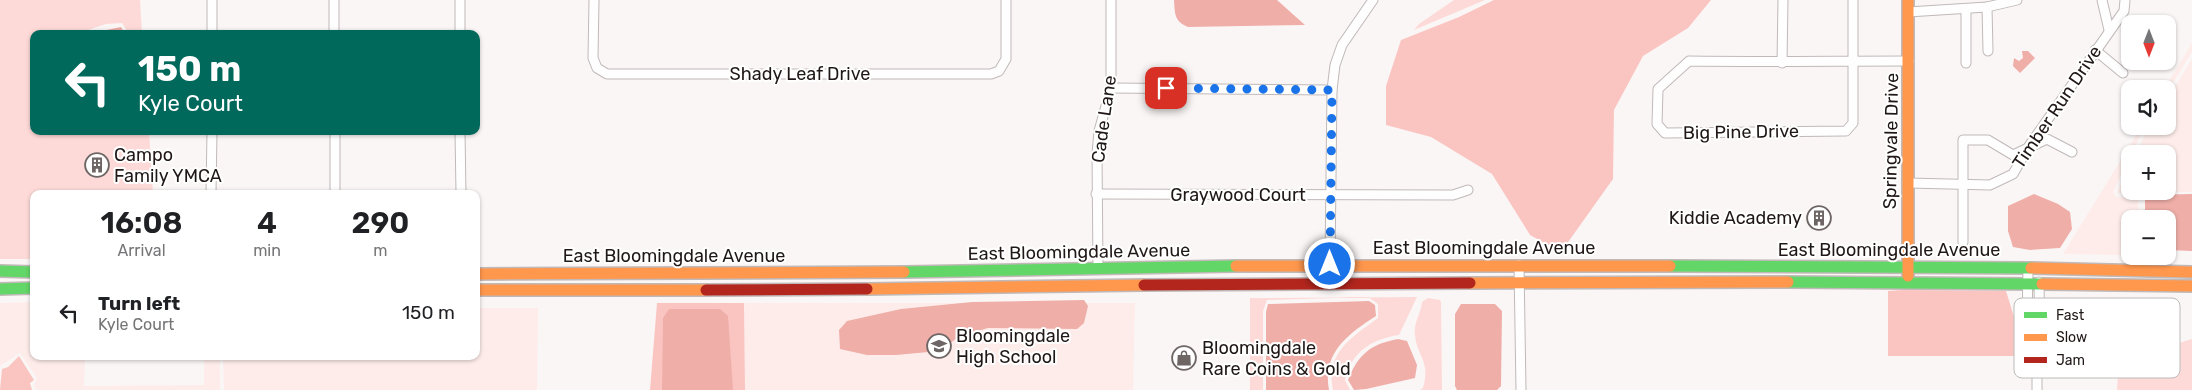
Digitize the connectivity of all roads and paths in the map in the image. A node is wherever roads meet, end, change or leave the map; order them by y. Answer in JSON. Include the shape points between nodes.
{"nodes":[{"id":1,"x":212,"y":0,"type":"edge"},
{"id":2,"x":334,"y":0,"type":"edge"},
{"id":3,"x":460,"y":0,"type":"edge"},
{"id":4,"x":594,"y":0,"type":"edge"},
{"id":5,"x":1006,"y":0,"type":"edge"},
{"id":6,"x":1112,"y":0,"type":"edge"},
{"id":7,"x":1783,"y":0,"type":"edge"},
{"id":8,"x":1853,"y":0,"type":"edge"},
{"id":9,"x":2016,"y":0,"type":"edge"},
{"id":10,"x":2102,"y":0,"type":"edge"},
{"id":11,"x":2125,"y":0,"type":"edge"},
{"id":12,"x":1369,"y":1,"type":"edge"},
{"id":13,"x":1908,"y":6,"type":"edge"},
{"id":14,"x":1987,"y":8,"type":"junction"},
{"id":15,"x":1966,"y":9,"type":"junction"},
{"id":16,"x":212,"y":30,"type":"edge"},
{"id":17,"x":334,"y":30,"type":"edge"},
{"id":18,"x":460,"y":30,"type":"edge"},
{"id":19,"x":2109,"y":30,"type":"junction"},
{"id":20,"x":2095,"y":50,"type":"junction"},
{"id":21,"x":1988,"y":51,"type":"dead end"},
{"id":22,"x":1853,"y":61,"type":"junction"},
{"id":23,"x":1909,"y":61,"type":"junction"},
{"id":24,"x":1782,"y":63,"type":"junction"},
{"id":25,"x":1966,"y":64,"type":"dead end"},
{"id":26,"x":2122,"y":73,"type":"dead end"},
{"id":27,"x":1111,"y":88,"type":"junction"},
{"id":28,"x":1332,"y":90,"type":"junction"},
{"id":29,"x":212,"y":135,"type":"edge"},
{"id":30,"x":335,"y":135,"type":"edge"},
{"id":31,"x":460,"y":135,"type":"edge"},
{"id":32,"x":2029,"y":146,"type":"junction"},
{"id":33,"x":2072,"y":152,"type":"dead end"},
{"id":34,"x":1908,"y":183,"type":"junction"},
{"id":35,"x":1963,"y":186,"type":"junction"},
{"id":36,"x":211,"y":190,"type":"edge"},
{"id":37,"x":335,"y":190,"type":"edge"},
{"id":38,"x":461,"y":190,"type":"edge"},
{"id":39,"x":1468,"y":190,"type":"dead end"},
{"id":40,"x":1096,"y":194,"type":"junction"},
{"id":41,"x":1330,"y":196,"type":"junction"},
{"id":42,"x":1963,"y":242,"type":"dead end"},
{"id":43,"x":1330,"y":264,"type":"junction"},
{"id":44,"x":1519,"y":265,"type":"junction"},
{"id":45,"x":1251,"y":266,"type":"junction"},
{"id":46,"x":1908,"y":268,"type":"junction"},
{"id":47,"x":2028,"y":268,"type":"junction"},
{"id":48,"x":1098,"y":269,"type":"junction"},
{"id":49,"x":0,"y":271,"type":"edge"},
{"id":50,"x":30,"y":272,"type":"edge"},
{"id":51,"x":2192,"y":272,"type":"edge"},
{"id":52,"x":824,"y":273,"type":"junction"},
{"id":53,"x":480,"y":274,"type":"edge"},
{"id":54,"x":1520,"y":282,"type":"junction"},
{"id":55,"x":1908,"y":282,"type":"junction"},
{"id":56,"x":2034,"y":282,"type":"junction"},
{"id":57,"x":1243,"y":283,"type":"junction"},
{"id":58,"x":1098,"y":285,"type":"junction"},
{"id":59,"x":2192,"y":286,"type":"edge"},
{"id":60,"x":30,"y":288,"type":"edge"},
{"id":61,"x":0,"y":289,"type":"edge"},
{"id":62,"x":480,"y":290,"type":"edge"},
{"id":63,"x":824,"y":290,"type":"junction"},
{"id":64,"x":2034,"y":298,"type":"edge"},
{"id":65,"x":1521,"y":390,"type":"edge"}],
"edges":[{"from":1,"to":16,"type":"street"},
{"from":2,"to":17,"type":"street"},
{"from":3,"to":18,"type":"street"},
{"from":4,"to":5,"type":"street","name":"Shady Leaf Drive","via":[[593,58],[597,68],[607,74],[992,74],[999,71],[1006,58]]},
{"from":6,"to":27,"type":"street","name":"Cade Lane"},
{"from":7,"to":24,"type":"street"},
{"from":8,"to":22,"type":"street","name":"Big Pine Drive"},
{"from":9,"to":14,"type":"street"},
{"from":10,"to":19,"type":"street"},
{"from":11,"to":19,"type":"street","name":"Timber Run Drive","via":[[2124,11]]},
{"from":12,"to":28,"type":"street","via":[[1342,45]]},
{"from":13,"to":15,"type":"street"},
{"from":13,"to":23,"type":"main road","name":"Springvale Drive"},
{"from":14,"to":15,"type":"street"},
{"from":14,"to":21,"type":"street"},
{"from":15,"to":25,"type":"street"},
{"from":19,"to":20,"type":"street","name":"Timber Run Drive"},
{"from":20,"to":26,"type":"street"},
{"from":20,"to":32,"type":"street","name":"Timber Run Drive"},
{"from":22,"to":23,"type":"street","name":"Big Pine Drive"},
{"from":22,"to":24,"type":"street","name":"Big Pine Drive"},
{"from":22,"to":24,"type":"street","name":"Big Pine Drive","via":[[1853,123],[1846,131],[1665,133],[1658,124],[1658,89],[1689,61]]},
{"from":23,"to":34,"type":"main road","name":"Springvale Drive"},
{"from":27,"to":28,"type":"street"},
{"from":27,"to":40,"type":"street","name":"Cade Lane","via":[[1099,131]]},
{"from":28,"to":41,"type":"street"},
{"from":29,"to":36,"type":"street"},
{"from":30,"to":37,"type":"street"},
{"from":31,"to":38,"type":"street"},
{"from":32,"to":33,"type":"street","via":[[2047,139]]},
{"from":32,"to":35,"type":"street","name":"Timber Run Drive","via":[[2013,174],[1990,185]]},
{"from":32,"to":35,"type":"street","via":[[2013,155],[1988,140],[1963,140]]},
{"from":34,"to":35,"type":"street","name":"Timber Run Drive"},
{"from":34,"to":46,"type":"main road","name":"Springvale Drive"},
{"from":35,"to":42,"type":"street"},
{"from":39,"to":41,"type":"street","name":"Graywood Court","via":[[1453,195]]},
{"from":40,"to":41,"type":"street","name":"Graywood Court"},
{"from":40,"to":48,"type":"street","name":"Cade Lane"},
{"from":41,"to":43,"type":"street"},
{"from":43,"to":44,"type":"main road","name":"East Bloomingdale Avenue"},
{"from":43,"to":45,"type":"main road","name":"East Bloomingdale Avenue"},
{"from":44,"to":46,"type":"main road","name":"East Bloomingdale Avenue"},
{"from":44,"to":54,"type":"street"},
{"from":45,"to":48,"type":"main road","name":"East Bloomingdale Avenue"},
{"from":45,"to":57,"type":"main road"},
{"from":46,"to":47,"type":"main road","name":"East Bloomingdale Avenue"},
{"from":46,"to":55,"type":"main road","name":"Springvale Drive"},
{"from":47,"to":51,"type":"main road","name":"East Bloomingdale Avenue"},
{"from":47,"to":56,"type":"street"},
{"from":48,"to":52,"type":"main road","name":"East Bloomingdale Avenue"},
{"from":48,"to":58,"type":"main road"},
{"from":49,"to":50,"type":"main road"},
{"from":52,"to":53,"type":"main road","name":"East Bloomingdale Avenue"},
{"from":52,"to":63,"type":"main road"},
{"from":54,"to":55,"type":"main road","name":"East Bloomingdale Avenue"},
{"from":54,"to":57,"type":"main road","name":"East Bloomingdale Avenue"},
{"from":54,"to":65,"type":"street"},
{"from":55,"to":56,"type":"main road","name":"East Bloomingdale Avenue"},
{"from":56,"to":59,"type":"main road","name":"East Bloomingdale Avenue"},
{"from":56,"to":64,"type":"street"},
{"from":57,"to":58,"type":"main road","name":"East Bloomingdale Avenue"},
{"from":58,"to":63,"type":"main road","name":"East Bloomingdale Avenue"},
{"from":60,"to":61,"type":"main road"},
{"from":62,"to":63,"type":"main road","name":"East Bloomingdale Avenue"}]}
